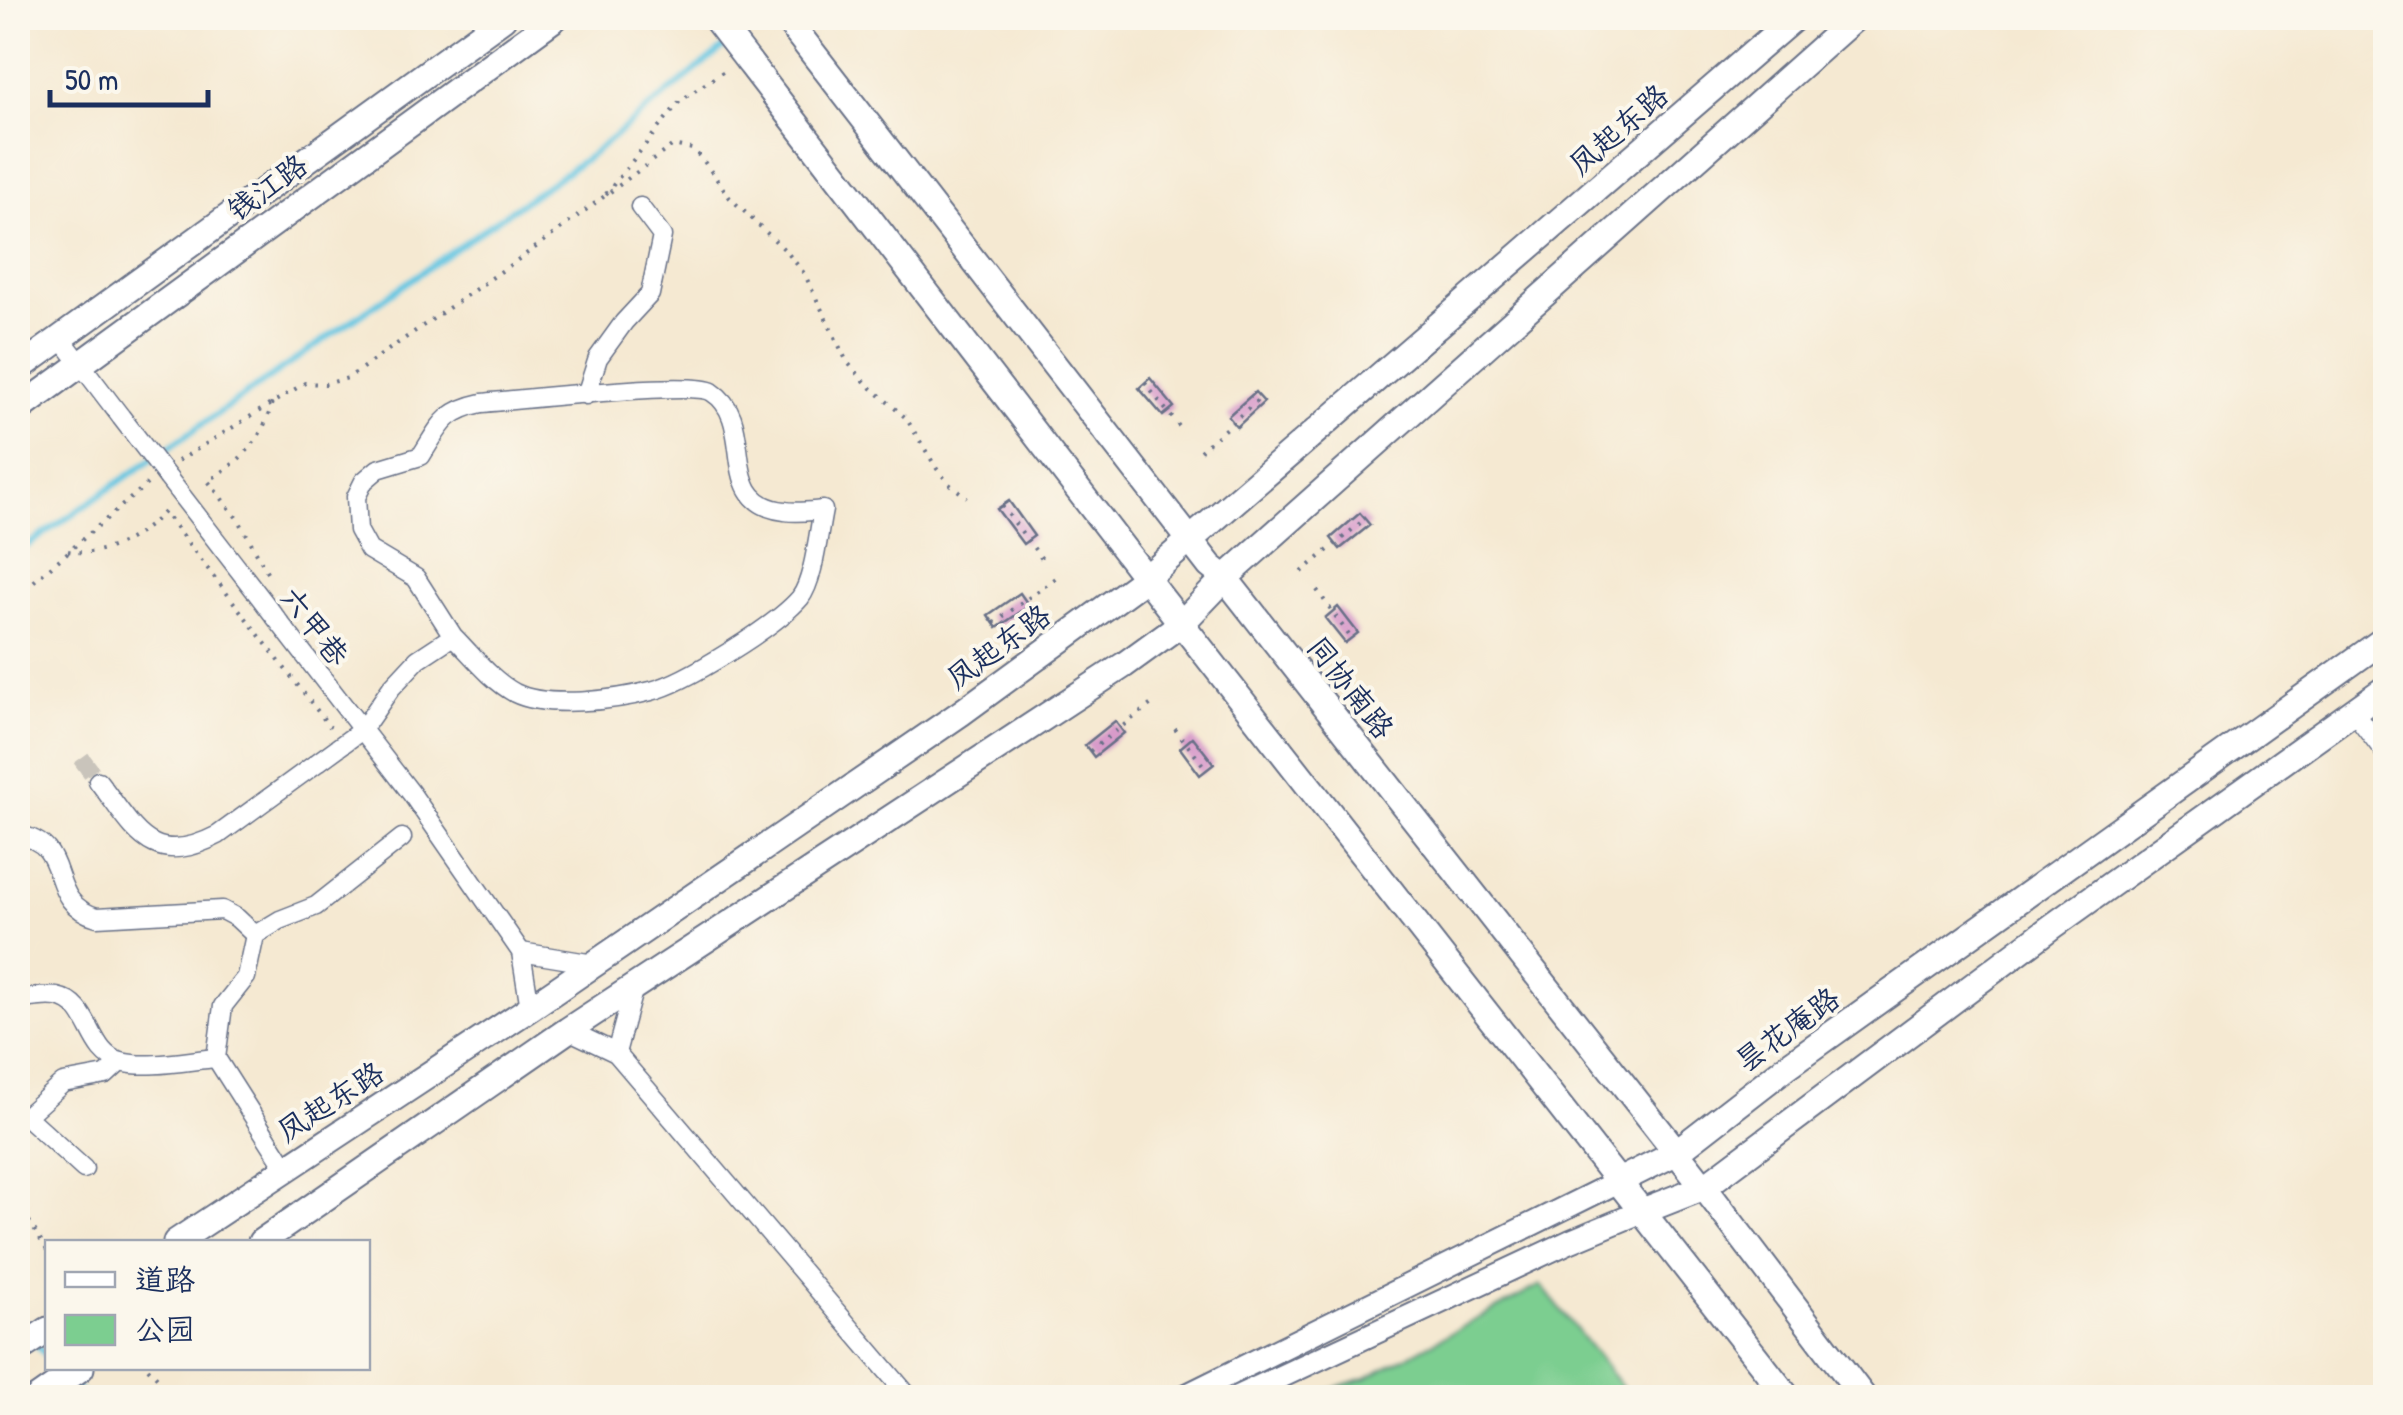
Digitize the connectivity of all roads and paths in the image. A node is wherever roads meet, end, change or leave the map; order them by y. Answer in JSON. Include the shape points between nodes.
{"nodes":[{"id":1,"x":503,"y":18,"type":"edge"},
{"id":2,"x":555,"y":18,"type":"edge"},
{"id":3,"x":715,"y":18,"type":"edge"},
{"id":4,"x":1794,"y":18,"type":"edge"},
{"id":5,"x":1855,"y":18,"type":"edge"},
{"id":6,"x":790,"y":24,"type":"edge"},
{"id":7,"x":738,"y":66,"type":"junction"},
{"id":8,"x":600,"y":201,"type":"junction"},
{"id":9,"x":640,"y":207,"type":"dead end"},
{"id":10,"x":60,"y":338,"type":"junction"},
{"id":11,"x":80,"y":363,"type":"junction"},
{"id":12,"x":18,"y":368,"type":"edge"},
{"id":13,"x":1145,"y":383,"type":"dead end"},
{"id":14,"x":586,"y":394,"type":"junction"},
{"id":15,"x":1260,"y":398,"type":"dead end"},
{"id":16,"x":272,"y":402,"type":"junction"},
{"id":17,"x":18,"y":410,"type":"edge"},
{"id":18,"x":1181,"y":429,"type":"dead end"},
{"id":19,"x":1200,"y":451,"type":"dead end"},
{"id":20,"x":165,"y":474,"type":"junction"},
{"id":21,"x":967,"y":497,"type":"dead end"},
{"id":22,"x":1002,"y":506,"type":"dead end"},
{"id":23,"x":1366,"y":520,"type":"dead end"},
{"id":24,"x":1189,"y":540,"type":"junction"},
{"id":25,"x":68,"y":552,"type":"junction"},
{"id":26,"x":1042,"y":559,"type":"dead end"},
{"id":27,"x":1302,"y":572,"type":"dead end"},
{"id":28,"x":1056,"y":578,"type":"dead end"},
{"id":29,"x":1146,"y":578,"type":"junction"},
{"id":30,"x":1225,"y":578,"type":"junction"},
{"id":31,"x":274,"y":584,"type":"dead end"},
{"id":32,"x":1317,"y":590,"type":"dead end"},
{"id":33,"x":18,"y":594,"type":"edge"},
{"id":34,"x":994,"y":622,"type":"dead end"},
{"id":35,"x":1182,"y":623,"type":"junction"},
{"id":36,"x":453,"y":636,"type":"junction"},
{"id":37,"x":1352,"y":638,"type":"dead end"},
{"id":38,"x":2386,"y":638,"type":"edge"},
{"id":39,"x":2386,"y":688,"type":"edge"},
{"id":40,"x":1154,"y":702,"type":"dead end"},
{"id":41,"x":2354,"y":712,"type":"junction"},
{"id":42,"x":1175,"y":729,"type":"dead end"},
{"id":43,"x":362,"y":730,"type":"junction"},
{"id":44,"x":343,"y":743,"type":"junction"},
{"id":45,"x":1090,"y":751,"type":"dead end"},
{"id":46,"x":2386,"y":754,"type":"edge"},
{"id":47,"x":1207,"y":770,"type":"dead end"},
{"id":48,"x":98,"y":782,"type":"tunnel mouth"},
{"id":49,"x":18,"y":835,"type":"edge"},
{"id":50,"x":402,"y":838,"type":"dead end"},
{"id":51,"x":255,"y":935,"type":"junction"},
{"id":52,"x":521,"y":952,"type":"junction"},
{"id":53,"x":594,"y":964,"type":"junction"},
{"id":54,"x":634,"y":987,"type":"junction"},
{"id":55,"x":18,"y":1000,"type":"edge"},
{"id":56,"x":530,"y":1008,"type":"junction"},
{"id":57,"x":568,"y":1030,"type":"junction"},
{"id":58,"x":616,"y":1054,"type":"junction"},
{"id":59,"x":216,"y":1058,"type":"junction"},
{"id":60,"x":120,"y":1062,"type":"junction"},
{"id":61,"x":22,"y":1112,"type":"edge"},
{"id":62,"x":1675,"y":1153,"type":"junction"},
{"id":63,"x":286,"y":1168,"type":"junction"},
{"id":64,"x":84,"y":1169,"type":"dead end"},
{"id":65,"x":1619,"y":1180,"type":"junction"},
{"id":66,"x":1704,"y":1187,"type":"junction"},
{"id":67,"x":18,"y":1204,"type":"edge"},
{"id":68,"x":1643,"y":1211,"type":"junction"},
{"id":69,"x":179,"y":1240,"type":"edge"},
{"id":70,"x":264,"y":1240,"type":"edge"},
{"id":71,"x":45,"y":1247,"type":"edge"},
{"id":72,"x":45,"y":1332,"type":"edge"},
{"id":73,"x":18,"y":1350,"type":"edge"},
{"id":74,"x":78,"y":1370,"type":"edge"},
{"id":75,"x":150,"y":1370,"type":"edge"},
{"id":76,"x":38,"y":1398,"type":"edge"},
{"id":77,"x":182,"y":1398,"type":"edge"},
{"id":78,"x":910,"y":1398,"type":"edge"},
{"id":79,"x":1181,"y":1398,"type":"edge"},
{"id":80,"x":1235,"y":1398,"type":"edge"},
{"id":81,"x":1788,"y":1398,"type":"edge"},
{"id":82,"x":1864,"y":1398,"type":"edge"}],
"edges":[{"from":1,"to":10,"type":"main road","name":"钱江路"},
{"from":2,"to":11,"type":"main road","name":"钱江路"},
{"from":3,"to":7,"type":"main road","bridge":true},
{"from":4,"to":24,"type":"main road","name":"凤起东路"},
{"from":5,"to":30,"type":"main road"},
{"from":6,"to":24,"type":"main road","name":"同协南路"},
{"from":7,"to":8,"type":"path","via":[[680,101]]},
{"from":7,"to":29,"type":"main road"},
{"from":8,"to":16,"type":"path","via":[[348,378],[305,383]]},
{"from":8,"to":21,"type":"path","via":[[673,145],[692,149],[804,274],[847,362],[906,418],[937,469]]},
{"from":9,"to":14,"type":"street","via":[[662,236],[650,294],[598,358]]},
{"from":10,"to":11,"type":"street","name":"六甲巷"},
{"from":10,"to":12,"type":"main road","name":"钱江路"},
{"from":11,"to":17,"type":"main road","name":"钱江路"},
{"from":11,"to":20,"type":"street","name":"六甲巷","bridge":true},
{"from":13,"to":18,"type":"path"},
{"from":14,"to":36,"type":"street","via":[[459,408],[442,420],[421,456],[378,469],[364,481],[356,514],[368,550],[416,578]]},
{"from":14,"to":36,"type":"street","via":[[690,386],[708,389],[728,405],[749,494],[784,512],[823,510],[802,596],[703,667],[654,691],[596,699],[548,702],[517,694]]},
{"from":15,"to":19,"type":"path"},
{"from":16,"to":20,"type":"path"},
{"from":16,"to":31,"type":"path","via":[[248,453],[208,481]]},
{"from":20,"to":25,"type":"path"},
{"from":20,"to":43,"type":"street","name":"六甲巷"},
{"from":22,"to":26,"type":"path"},
{"from":23,"to":27,"type":"path"},
{"from":24,"to":29,"type":"main road","name":"凤起东路"},
{"from":24,"to":30,"type":"main road","name":"同协南路"},
{"from":25,"to":33,"type":"path"},
{"from":25,"to":44,"type":"path","via":[[104,549],[133,537],[164,512]]},
{"from":28,"to":34,"type":"path"},
{"from":29,"to":35,"type":"main road"},
{"from":29,"to":53,"type":"main road","name":"凤起东路"},
{"from":30,"to":35,"type":"main road"},
{"from":30,"to":62,"type":"main road","name":"同协南路"},
{"from":32,"to":37,"type":"path"},
{"from":35,"to":54,"type":"main road"},
{"from":35,"to":65,"type":"main road"},
{"from":36,"to":43,"type":"street","via":[[418,659]]},
{"from":38,"to":62,"type":"main road","name":"昙花庵路"},
{"from":39,"to":41,"type":"main road"},
{"from":40,"to":45,"type":"path"},
{"from":41,"to":46,"type":"street"},
{"from":41,"to":66,"type":"main road"},
{"from":42,"to":47,"type":"path"},
{"from":43,"to":44,"type":"street"},
{"from":43,"to":52,"type":"street","name":"六甲巷"},
{"from":44,"to":48,"type":"street","via":[[194,847],[147,843]]},
{"from":49,"to":51,"type":"street","via":[[50,852],[79,912],[98,918],[222,910]]},
{"from":50,"to":51,"type":"street","via":[[316,906]]},
{"from":51,"to":59,"type":"street","via":[[246,976],[224,1006]]},
{"from":52,"to":53,"type":"street"},
{"from":52,"to":56,"type":"street","name":"六甲巷"},
{"from":53,"to":56,"type":"main road","name":"凤起东路"},
{"from":54,"to":57,"type":"main road"},
{"from":54,"to":58,"type":"street"},
{"from":55,"to":60,"type":"street","via":[[59,998],[76,1006],[100,1050]]},
{"from":56,"to":63,"type":"main road","name":"凤起东路"},
{"from":57,"to":58,"type":"street"},
{"from":57,"to":70,"type":"main road"},
{"from":58,"to":78,"type":"street"},
{"from":59,"to":60,"type":"street"},
{"from":59,"to":63,"type":"street"},
{"from":60,"to":61,"type":"street","via":[[106,1076],[63,1083]]},
{"from":61,"to":64,"type":"street"},
{"from":62,"to":65,"type":"main road","name":"昙花庵路"},
{"from":62,"to":66,"type":"main road","name":"同协南路"},
{"from":63,"to":69,"type":"main road","name":"凤起东路"},
{"from":65,"to":68,"type":"main road"},
{"from":65,"to":79,"type":"street","name":"昙花庵路"},
{"from":66,"to":68,"type":"main road"},
{"from":66,"to":82,"type":"main road","name":"同协南路"},
{"from":67,"to":71,"type":"path"},
{"from":68,"to":80,"type":"street"},
{"from":68,"to":81,"type":"main road"},
{"from":72,"to":73,"type":"main road"},
{"from":74,"to":76,"type":"main road"},
{"from":75,"to":77,"type":"path"}]}
